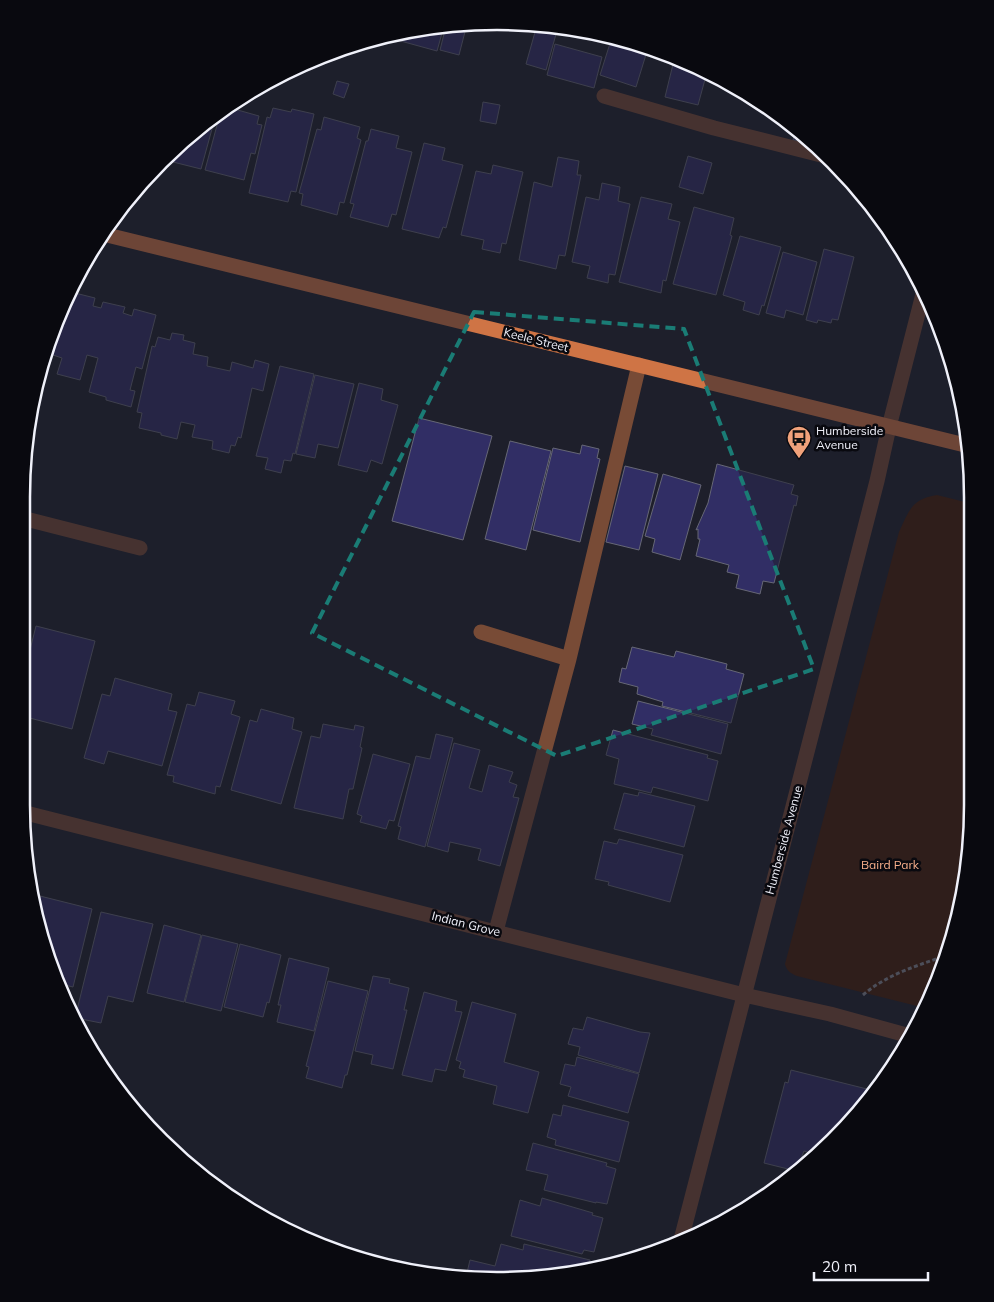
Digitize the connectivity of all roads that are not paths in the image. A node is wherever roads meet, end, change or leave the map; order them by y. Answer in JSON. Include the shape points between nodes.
{"nodes":[{"id":1,"x":604,"y":96,"type":"dead end"},
{"id":2,"x":812,"y":152,"type":"edge"},
{"id":3,"x":111,"y":236,"type":"edge"},
{"id":4,"x":921,"y":302,"type":"edge"},
{"id":5,"x":639,"y":365,"type":"junction"},
{"id":6,"x":889,"y":427,"type":"junction"},
{"id":7,"x":961,"y":444,"type":"edge"},
{"id":8,"x":30,"y":520,"type":"edge"},
{"id":9,"x":140,"y":548,"type":"dead end"},
{"id":10,"x":480,"y":632,"type":"dead end"},
{"id":11,"x":569,"y":659,"type":"junction"},
{"id":12,"x":30,"y":814,"type":"edge"},
{"id":13,"x":496,"y":931,"type":"junction"},
{"id":14,"x":744,"y":995,"type":"junction"},
{"id":15,"x":903,"y":1034,"type":"edge"},
{"id":16,"x":683,"y":1233,"type":"edge"}],
"edges":[{"from":1,"to":2,"type":"street"},
{"from":3,"to":5,"type":"main road","name":"Keele Street"},
{"from":4,"to":6,"type":"street","name":"Humberside Avenue"},
{"from":5,"to":6,"type":"main road","name":"Keele Street"},
{"from":5,"to":11,"type":"street"},
{"from":6,"to":7,"type":"main road","name":"Keele Street"},
{"from":6,"to":14,"type":"street","name":"Humberside Avenue"},
{"from":8,"to":9,"type":"street"},
{"from":10,"to":11,"type":"street"},
{"from":11,"to":13,"type":"street"},
{"from":12,"to":13,"type":"street","name":"Indian Grove"},
{"from":13,"to":14,"type":"street","name":"Indian Grove"},
{"from":14,"to":15,"type":"street","name":"Indian Grove"},
{"from":14,"to":16,"type":"street","name":"Humberside Avenue"}]}
